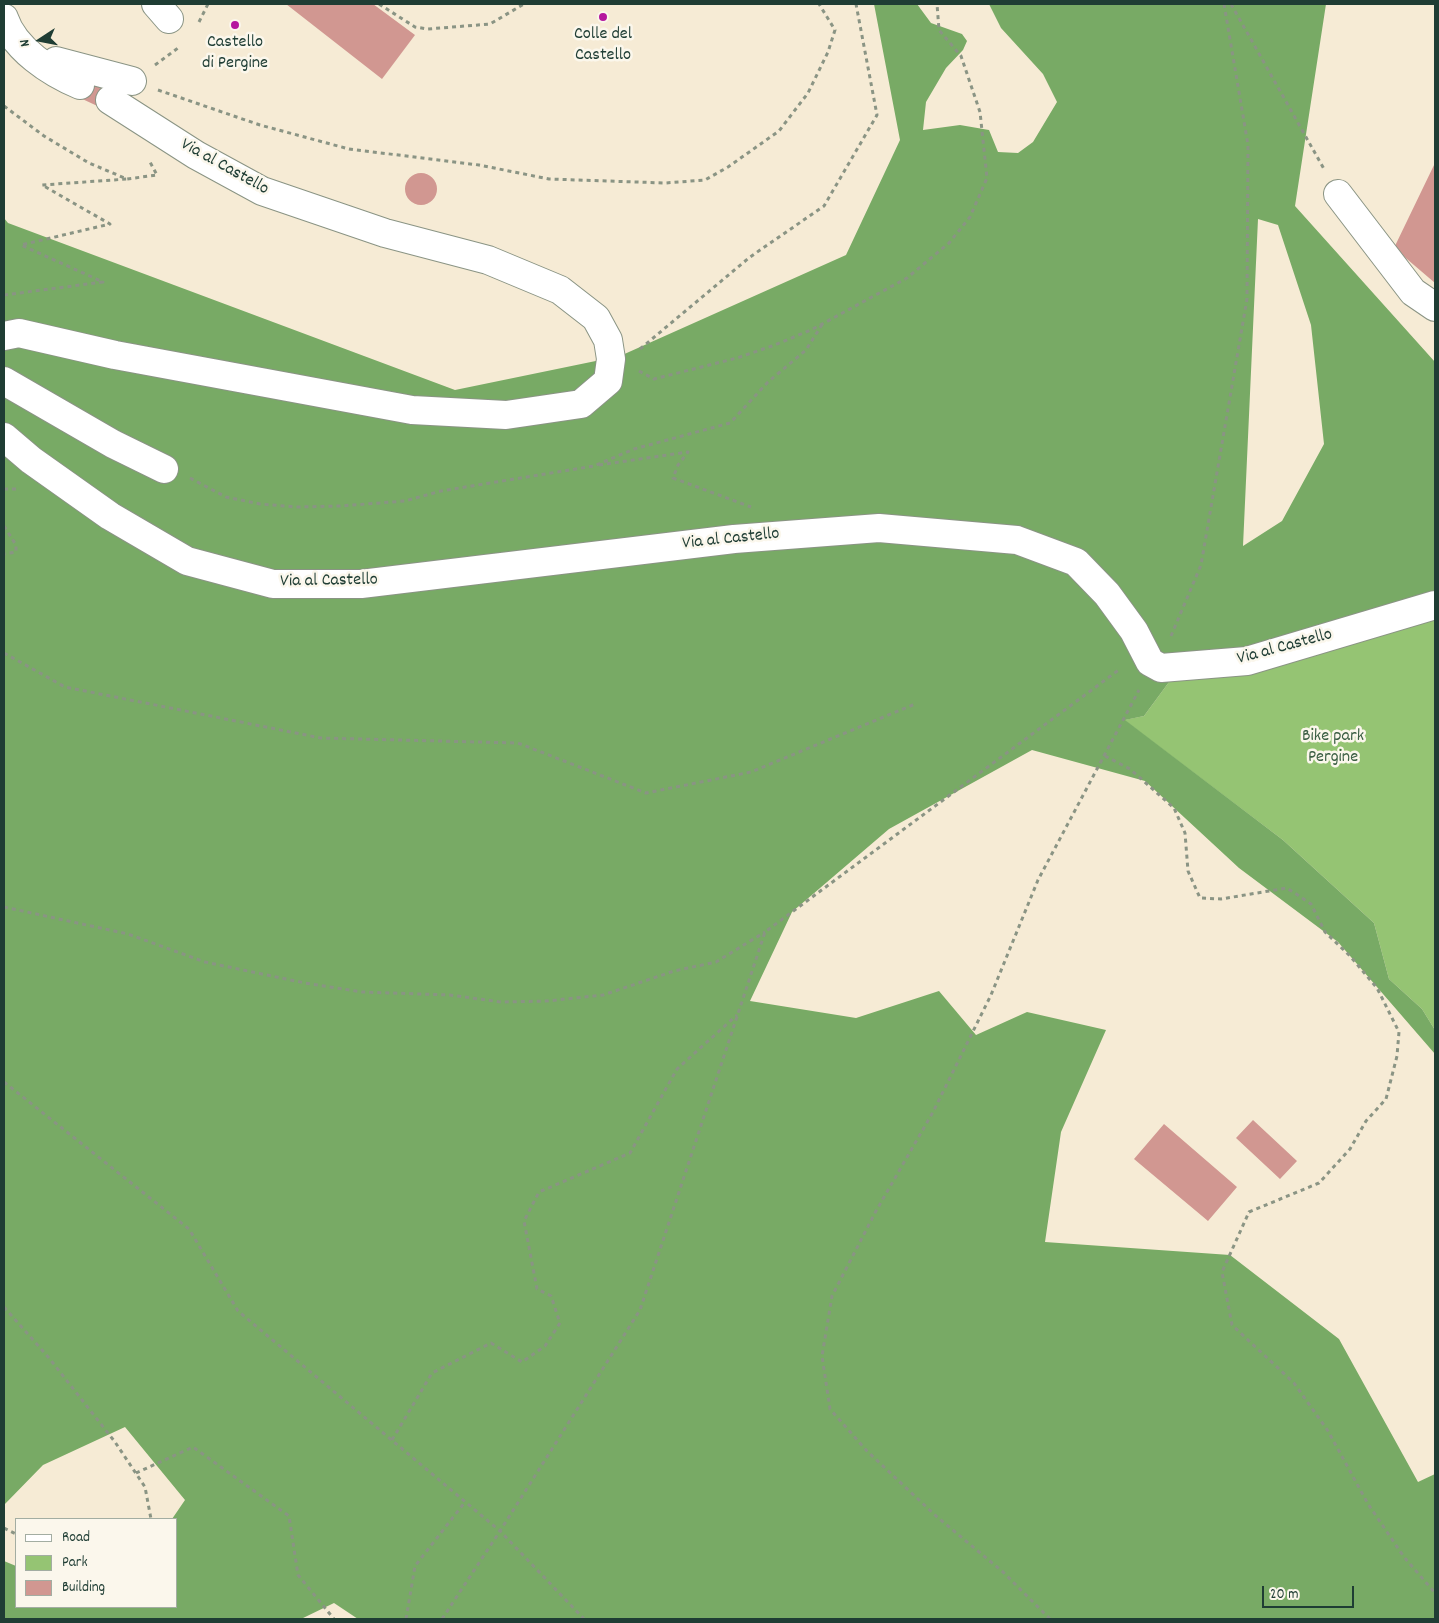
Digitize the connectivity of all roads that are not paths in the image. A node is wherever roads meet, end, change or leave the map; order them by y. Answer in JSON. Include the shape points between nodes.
{"nodes":[{"id":1,"x":4,"y":18,"type":"edge"},
{"id":2,"x":32,"y":54,"type":"junction"},
{"id":3,"x":132,"y":81,"type":"road end"},
{"id":4,"x":80,"y":85,"type":"dead end"},
{"id":5,"x":110,"y":100,"type":"dead end"},
{"id":6,"x":1338,"y":194,"type":"road end"},
{"id":7,"x":1435,"y":308,"type":"edge"},
{"id":8,"x":4,"y":336,"type":"edge"},
{"id":9,"x":4,"y":381,"type":"edge"},
{"id":10,"x":4,"y":437,"type":"edge"},
{"id":11,"x":164,"y":469,"type":"road end"},
{"id":12,"x":1435,"y":604,"type":"edge"}],
"edges":[{"from":1,"to":2,"type":"street","via":[[17,42]]},
{"from":2,"to":3,"type":"street"},
{"from":2,"to":4,"type":"street","via":[[47,70]]},
{"from":5,"to":8,"type":"street","name":"Via al Castello","via":[[196,155],[262,191],[385,233],[488,260],[560,290],[596,318],[618,361],[608,381],[581,404],[506,415],[412,410],[115,355],[19,333]]},
{"from":6,"to":7,"type":"street","via":[[1413,292]]},
{"from":9,"to":11,"type":"street","via":[[113,444]]},
{"from":10,"to":12,"type":"street","name":"Via al Castello","via":[[110,516],[187,561],[273,584],[362,584],[734,539],[880,528],[1018,540],[1076,562],[1134,631],[1150,662],[1161,668],[1247,661]]}]}
